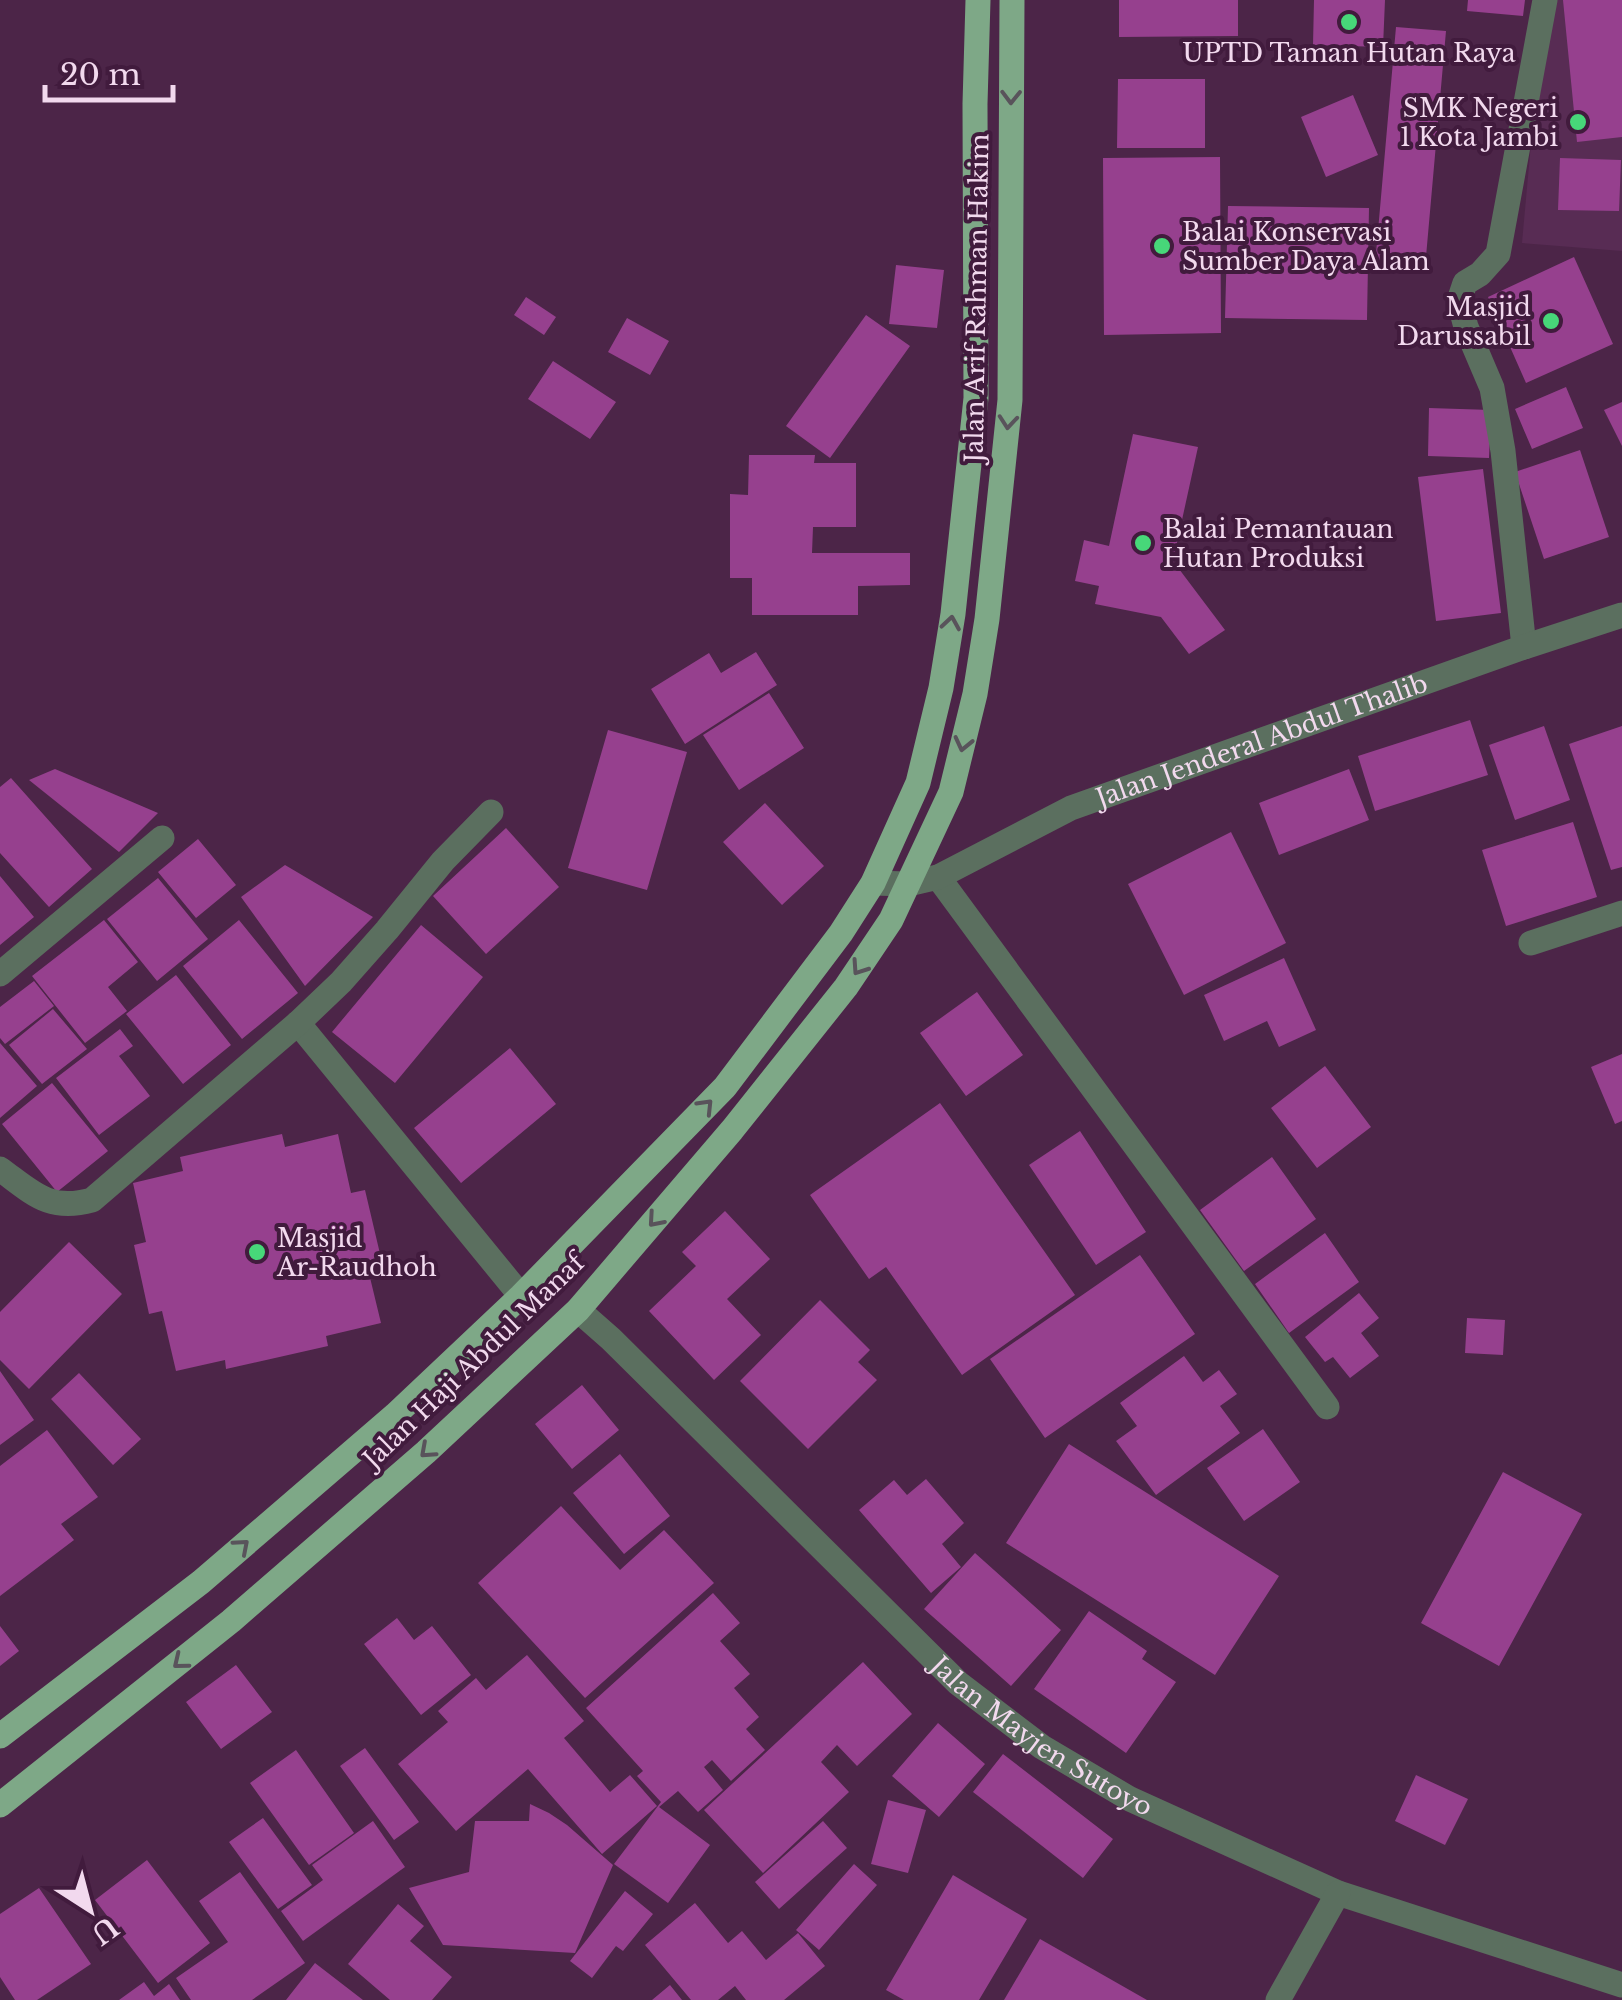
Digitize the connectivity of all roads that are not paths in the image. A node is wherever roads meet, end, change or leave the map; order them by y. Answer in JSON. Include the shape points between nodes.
{"nodes":[{"id":1,"x":978,"y":0,"type":"edge"},
{"id":2,"x":1012,"y":0,"type":"edge"},
{"id":3,"x":1545,"y":0,"type":"edge"},
{"id":4,"x":1622,"y":615,"type":"edge"},
{"id":5,"x":1524,"y":646,"type":"junction"},
{"id":6,"x":491,"y":812,"type":"dead end"},
{"id":7,"x":162,"y":838,"type":"dead end"},
{"id":8,"x":938,"y":877,"type":"junction"},
{"id":9,"x":873,"y":883,"type":"junction"},
{"id":10,"x":908,"y":884,"type":"junction"},
{"id":11,"x":1622,"y":912,"type":"edge"},
{"id":12,"x":1530,"y":942,"type":"dead end"},
{"id":13,"x":0,"y":974,"type":"edge"},
{"id":14,"x":298,"y":1023,"type":"junction"},
{"id":15,"x":0,"y":1168,"type":"edge"},
{"id":16,"x":521,"y":1296,"type":"junction"},
{"id":17,"x":578,"y":1310,"type":"junction"},
{"id":18,"x":1327,"y":1407,"type":"dead end"},
{"id":19,"x":0,"y":1736,"type":"edge"},
{"id":20,"x":3,"y":1797,"type":"edge"},
{"id":21,"x":1338,"y":1894,"type":"junction"},
{"id":22,"x":1622,"y":1985,"type":"edge"},
{"id":23,"x":1278,"y":2000,"type":"edge"}],
"edges":[{"from":9,"to":1,"type":"main road","name":"Jalan Arif Rahman Hakim","one_way":true,"via":[[918,783],[955,597],[976,398]]},
{"from":2,"to":10,"type":"main road","name":"Jalan Arif Rahman Hakim","one_way":true,"via":[[1010,400],[993,568],[975,694],[951,792]]},
{"from":3,"to":5,"type":"street","via":[[1498,254],[1465,283],[1459,302],[1492,388]]},
{"from":4,"to":5,"type":"street","name":"Jalan Jenderal Abdul Thalib"},
{"from":5,"to":8,"type":"street","name":"Jalan Jenderal Abdul Thalib","via":[[1072,808]]},
{"from":6,"to":14,"type":"street"},
{"from":7,"to":13,"type":"street"},
{"from":8,"to":10,"type":"street","name":"Jalan Jenderal Abdul Thalib"},
{"from":8,"to":18,"type":"street"},
{"from":9,"to":10,"type":"street","name":"Jalan Jenderal Abdul Thalib"},
{"from":16,"to":9,"type":"main road","name":"Jalan Haji Abdul Manaf","one_way":true,"via":[[725,1087]]},
{"from":10,"to":17,"type":"main road","name":"Jalan Haji Abdul Manaf","one_way":true,"via":[[846,987]]},
{"from":11,"to":12,"type":"street"},
{"from":14,"to":15,"type":"street","via":[[92,1200],[62,1206]]},
{"from":14,"to":16,"type":"street"},
{"from":19,"to":16,"type":"main road","name":"Jalan Haji Abdul Manaf","one_way":true,"via":[[200,1582],[396,1415]]},
{"from":17,"to":20,"type":"main road","name":"Jalan Haji Abdul Manaf","one_way":true,"via":[[232,1621]]},
{"from":17,"to":21,"type":"street","name":"Jalan Mayjen Sutoyo","via":[[958,1683],[1042,1747],[1130,1799]]},
{"from":21,"to":22,"type":"street","name":"Jalan Mayjen Sutoyo"},
{"from":21,"to":23,"type":"street"}]}
